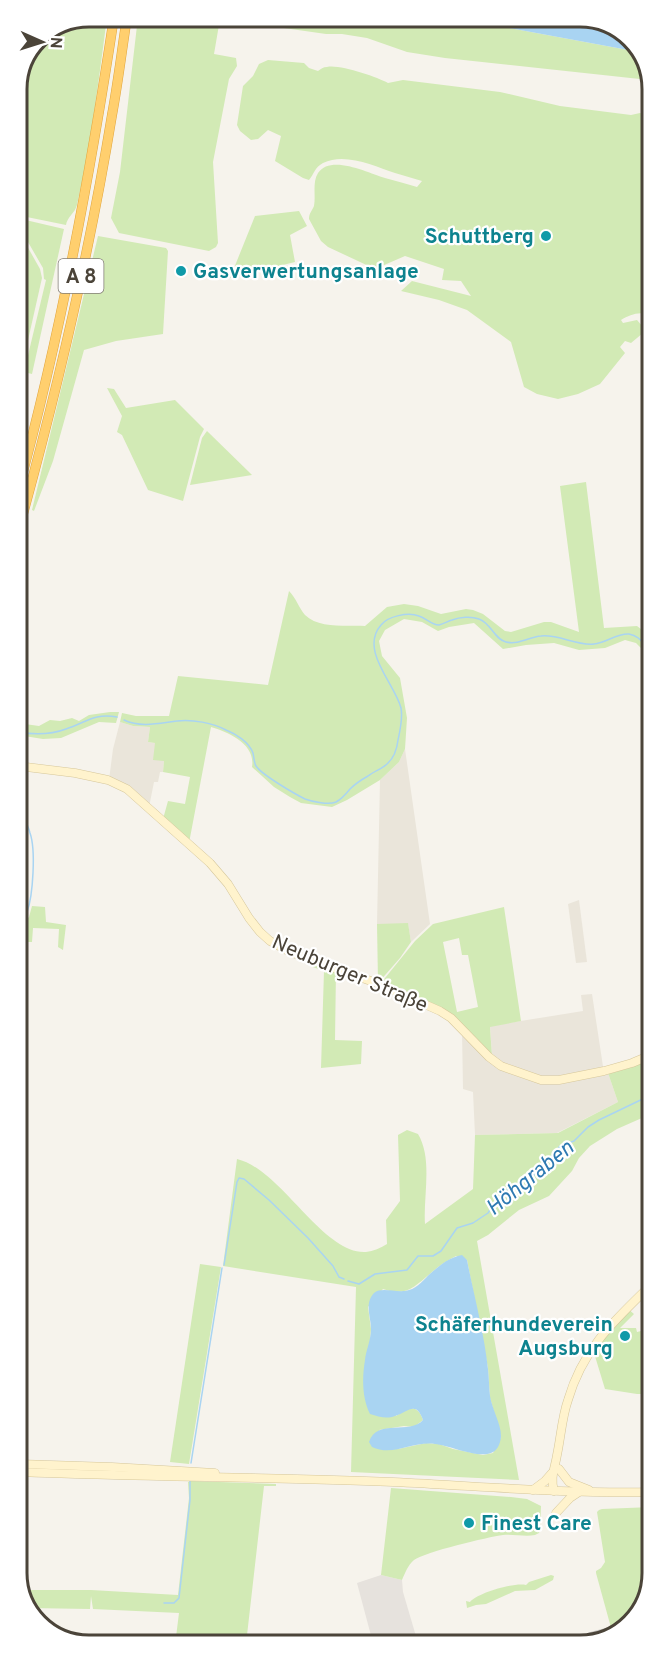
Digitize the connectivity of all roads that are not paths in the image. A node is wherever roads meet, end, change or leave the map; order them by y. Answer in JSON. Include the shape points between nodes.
{"nodes":[{"id":1,"x":112,"y":27,"type":"edge"},
{"id":2,"x":125,"y":27,"type":"edge"},
{"id":3,"x":27,"y":456,"type":"edge"},
{"id":4,"x":27,"y":498,"type":"edge"},
{"id":5,"x":27,"y":767,"type":"edge"},
{"id":6,"x":642,"y":1059,"type":"edge"},
{"id":7,"x":642,"y":1294,"type":"edge"},
{"id":8,"x":27,"y":1464,"type":"edge"},
{"id":9,"x":556,"y":1470,"type":"junction"},
{"id":10,"x":27,"y":1472,"type":"edge"},
{"id":11,"x":267,"y":1478,"type":"junction"},
{"id":12,"x":533,"y":1490,"type":"junction"},
{"id":13,"x":554,"y":1491,"type":"junction"},
{"id":14,"x":579,"y":1492,"type":"junction"},
{"id":15,"x":593,"y":1492,"type":"junction"},
{"id":16,"x":642,"y":1492,"type":"edge"},
{"id":17,"x":556,"y":1513,"type":"dead end"}],
"edges":[{"from":1,"to":3,"type":"highway","number":"A 8","via":[[74,256]]},
{"from":2,"to":4,"type":"highway","number":"A 8","via":[[82,271]]},
{"from":5,"to":6,"type":"main road","name":"Neuburger Straße","via":[[108,780],[127,789],[210,863],[270,941],[440,1011],[501,1066],[541,1080],[559,1080]]},
{"from":7,"to":9,"type":"main road","via":[[608,1327],[589,1352],[573,1384]]},
{"from":8,"to":11,"type":"main road"},
{"from":9,"to":12,"type":"main road"},
{"from":9,"to":13,"type":"main road"},
{"from":9,"to":15,"type":"main road","via":[[569,1482]]},
{"from":10,"to":11,"type":"main road"},
{"from":11,"to":12,"type":"main road"},
{"from":12,"to":13,"type":"main road"},
{"from":13,"to":14,"type":"main road"},
{"from":14,"to":15,"type":"main road"},
{"from":14,"to":17,"type":"main road"},
{"from":15,"to":16,"type":"main road"}]}
